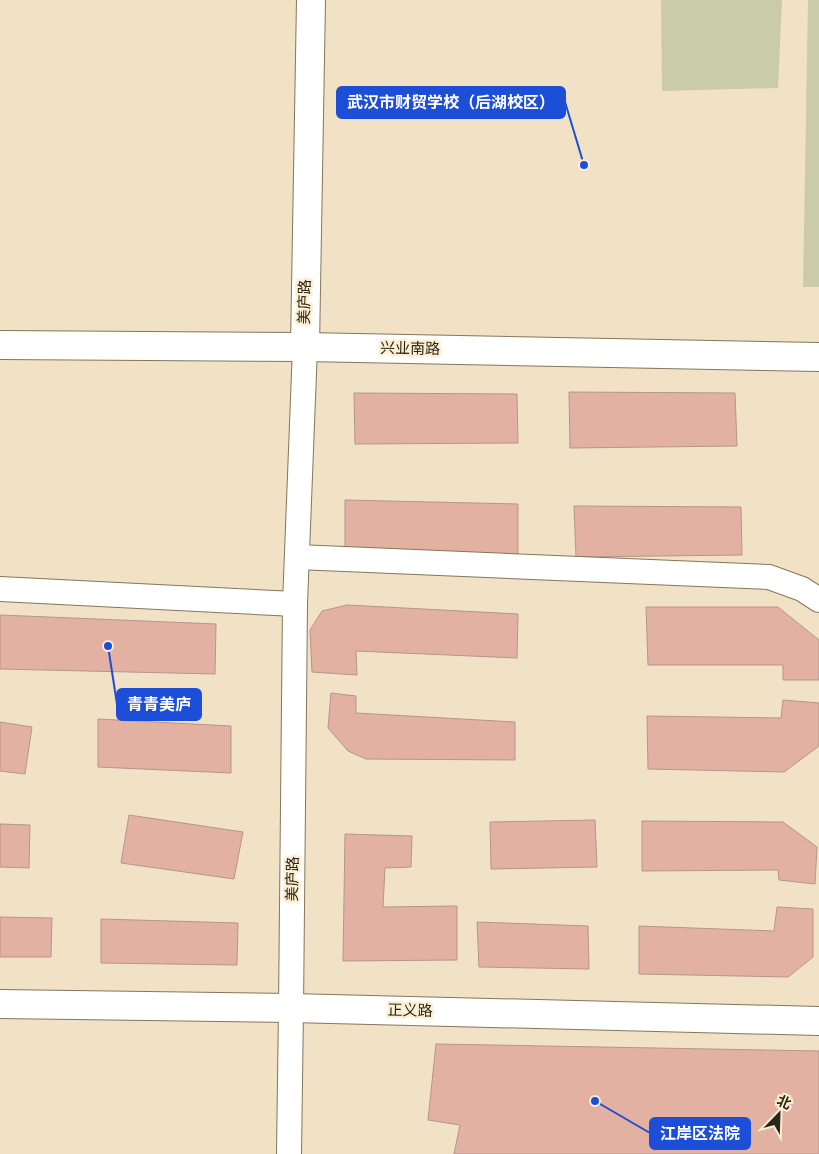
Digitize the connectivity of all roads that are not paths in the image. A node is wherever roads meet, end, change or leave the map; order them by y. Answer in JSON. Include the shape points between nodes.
{"nodes":[{"id":1,"x":311,"y":0,"type":"edge"},
{"id":2,"x":0,"y":345,"type":"edge"},
{"id":3,"x":304,"y":347,"type":"junction"},
{"id":4,"x":819,"y":357,"type":"edge"},
{"id":5,"x":297,"y":557,"type":"junction"},
{"id":6,"x":0,"y":589,"type":"edge"},
{"id":7,"x":819,"y":600,"type":"edge"},
{"id":8,"x":295,"y":604,"type":"junction"},
{"id":9,"x":0,"y":1004,"type":"edge"},
{"id":10,"x":291,"y":1008,"type":"junction"},
{"id":11,"x":819,"y":1021,"type":"edge"},
{"id":12,"x":289,"y":1154,"type":"edge"}],
"edges":[{"from":1,"to":3,"type":"street","name":"美庐路"},
{"from":2,"to":3,"type":"street","name":"兴业南路"},
{"from":3,"to":4,"type":"street","name":"兴业南路"},
{"from":3,"to":5,"type":"street","name":"美庐路"},
{"from":5,"to":7,"type":"street","via":[[769,577],[802,589]]},
{"from":5,"to":8,"type":"street","name":"美庐路"},
{"from":6,"to":8,"type":"street"},
{"from":8,"to":10,"type":"street","name":"美庐路"},
{"from":9,"to":10,"type":"street","name":"正义路"},
{"from":10,"to":11,"type":"street","name":"正义路"},
{"from":10,"to":12,"type":"street","name":"美庐路"}]}
